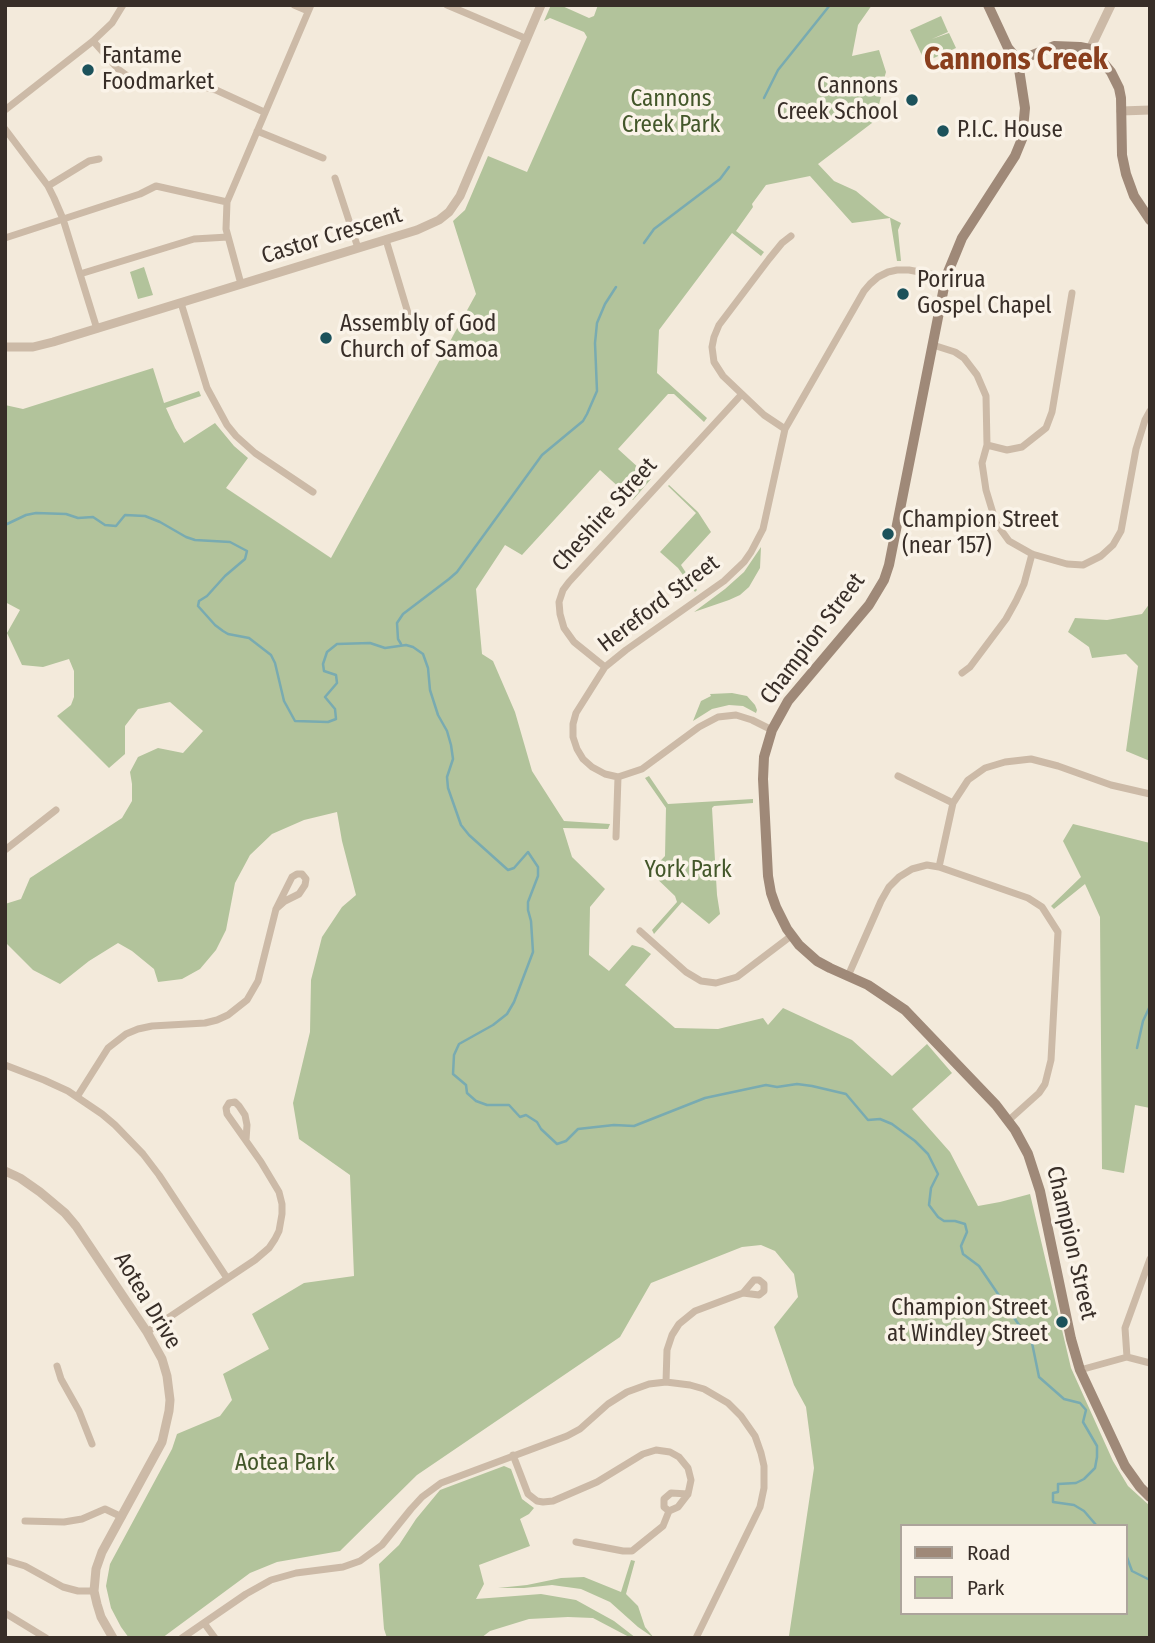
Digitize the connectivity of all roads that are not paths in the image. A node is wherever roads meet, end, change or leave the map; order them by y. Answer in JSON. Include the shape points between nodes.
{"nodes":[{"id":1,"x":123,"y":5,"type":"edge"},
{"id":2,"x":294,"y":5,"type":"edge"},
{"id":3,"x":447,"y":5,"type":"edge"},
{"id":4,"x":541,"y":5,"type":"edge"},
{"id":5,"x":988,"y":5,"type":"edge"},
{"id":6,"x":1111,"y":5,"type":"edge"},
{"id":7,"x":309,"y":8,"type":"edge"},
{"id":8,"x":527,"y":39,"type":"junction"},
{"id":9,"x":93,"y":41,"type":"junction"},
{"id":10,"x":1090,"y":49,"type":"junction"},
{"id":11,"x":1013,"y":54,"type":"junction"},
{"id":12,"x":1025,"y":58,"type":"junction"},
{"id":13,"x":1019,"y":69,"type":"junction"},
{"id":14,"x":5,"y":110,"type":"edge"},
{"id":15,"x":1150,"y":110,"type":"edge"},
{"id":16,"x":1121,"y":111,"type":"junction"},
{"id":17,"x":264,"y":112,"type":"junction"},
{"id":18,"x":5,"y":129,"type":"edge"},
{"id":19,"x":257,"y":131,"type":"junction"},
{"id":20,"x":323,"y":158,"type":"dead end"},
{"id":21,"x":99,"y":159,"type":"dead end"},
{"id":22,"x":335,"y":177,"type":"dead end"},
{"id":23,"x":48,"y":186,"type":"junction"},
{"id":24,"x":227,"y":202,"type":"junction"},
{"id":25,"x":63,"y":219,"type":"junction"},
{"id":26,"x":1150,"y":220,"type":"edge"},
{"id":27,"x":791,"y":236,"type":"dead end"},
{"id":28,"x":5,"y":237,"type":"edge"},
{"id":29,"x":228,"y":237,"type":"junction"},
{"id":30,"x":386,"y":240,"type":"junction"},
{"id":31,"x":358,"y":248,"type":"junction"},
{"id":32,"x":80,"y":274,"type":"junction"},
{"id":33,"x":946,"y":277,"type":"junction"},
{"id":34,"x":241,"y":285,"type":"junction"},
{"id":35,"x":1072,"y":293,"type":"dead end"},
{"id":36,"x":181,"y":303,"type":"junction"},
{"id":37,"x":408,"y":313,"type":"dead end"},
{"id":38,"x":97,"y":329,"type":"junction"},
{"id":39,"x":933,"y":345,"type":"junction"},
{"id":40,"x":5,"y":347,"type":"edge"},
{"id":41,"x":741,"y":395,"type":"junction"},
{"id":42,"x":1150,"y":411,"type":"edge"},
{"id":43,"x":785,"y":429,"type":"junction"},
{"id":44,"x":987,"y":445,"type":"junction"},
{"id":45,"x":313,"y":492,"type":"dead end"},
{"id":46,"x":1032,"y":554,"type":"junction"},
{"id":47,"x":605,"y":667,"type":"junction"},
{"id":48,"x":962,"y":673,"type":"dead end"},
{"id":49,"x":772,"y":730,"type":"junction"},
{"id":50,"x":898,"y":776,"type":"dead end"},
{"id":51,"x":618,"y":777,"type":"junction"},
{"id":52,"x":1150,"y":794,"type":"edge"},
{"id":53,"x":953,"y":803,"type":"junction"},
{"id":54,"x":56,"y":810,"type":"dead end"},
{"id":55,"x":616,"y":837,"type":"dead end"},
{"id":56,"x":5,"y":850,"type":"edge"},
{"id":57,"x":939,"y":867,"type":"junction"},
{"id":58,"x":276,"y":909,"type":"junction"},
{"id":59,"x":640,"y":931,"type":"dead end"},
{"id":60,"x":791,"y":936,"type":"junction"},
{"id":61,"x":848,"y":976,"type":"junction"},
{"id":62,"x":5,"y":1065,"type":"edge"},
{"id":63,"x":77,"y":1097,"type":"junction"},
{"id":64,"x":1009,"y":1120,"type":"junction"},
{"id":65,"x":246,"y":1140,"type":"junction"},
{"id":66,"x":5,"y":1171,"type":"edge"},
{"id":67,"x":1150,"y":1259,"type":"edge"},
{"id":68,"x":227,"y":1278,"type":"junction"},
{"id":69,"x":743,"y":1293,"type":"dead end"},
{"id":70,"x":147,"y":1332,"type":"junction"},
{"id":71,"x":1127,"y":1357,"type":"junction"},
{"id":72,"x":1150,"y":1363,"type":"edge"},
{"id":73,"x":57,"y":1366,"type":"dead end"},
{"id":74,"x":1080,"y":1370,"type":"junction"},
{"id":75,"x":666,"y":1382,"type":"junction"},
{"id":76,"x":92,"y":1444,"type":"dead end"},
{"id":77,"x":513,"y":1455,"type":"junction"},
{"id":78,"x":688,"y":1494,"type":"junction"},
{"id":79,"x":1150,"y":1497,"type":"edge"},
{"id":80,"x":669,"y":1511,"type":"junction"},
{"id":81,"x":122,"y":1517,"type":"junction"},
{"id":82,"x":24,"y":1521,"type":"dead end"},
{"id":83,"x":576,"y":1542,"type":"dead end"},
{"id":84,"x":5,"y":1560,"type":"edge"},
{"id":85,"x":94,"y":1591,"type":"junction"},
{"id":86,"x":5,"y":1613,"type":"edge"},
{"id":87,"x":204,"y":1623,"type":"junction"},
{"id":88,"x":46,"y":1638,"type":"edge"},
{"id":89,"x":113,"y":1638,"type":"edge"},
{"id":90,"x":182,"y":1638,"type":"edge"},
{"id":91,"x":215,"y":1638,"type":"edge"},
{"id":92,"x":696,"y":1638,"type":"edge"}],
"edges":[{"from":1,"to":9,"type":"street"},
{"from":2,"to":7,"type":"street"},
{"from":3,"to":8,"type":"street"},
{"from":4,"to":8,"type":"street","name":"Castor Crescent"},
{"from":5,"to":11,"type":"main road"},
{"from":6,"to":10,"type":"street"},
{"from":7,"to":17,"type":"street"},
{"from":8,"to":30,"type":"street","name":"Castor Crescent","via":[[456,203],[429,226]]},
{"from":9,"to":14,"type":"street"},
{"from":9,"to":17,"type":"street","via":[[118,69],[140,82],[201,86]]},
{"from":10,"to":12,"type":"main road","via":[[1054,46]]},
{"from":10,"to":16,"type":"main road","via":[[1116,79]]},
{"from":11,"to":12,"type":"main road"},
{"from":11,"to":13,"type":"main road","via":[[1010,64]]},
{"from":12,"to":13,"type":"main road"},
{"from":13,"to":33,"type":"main road","name":"Champion Street","via":[[1025,108],[1022,139],[962,238]]},
{"from":15,"to":16,"type":"street"},
{"from":16,"to":26,"type":"main road","via":[[1126,174]]},
{"from":17,"to":19,"type":"street"},
{"from":18,"to":23,"type":"street"},
{"from":19,"to":20,"type":"street"},
{"from":19,"to":24,"type":"street"},
{"from":21,"to":23,"type":"street"},
{"from":22,"to":31,"type":"street"},
{"from":23,"to":25,"type":"street"},
{"from":24,"to":25,"type":"street","via":[[156,186]]},
{"from":24,"to":29,"type":"street"},
{"from":25,"to":28,"type":"street"},
{"from":25,"to":32,"type":"street"},
{"from":27,"to":41,"type":"street","via":[[769,259],[714,337],[714,362]]},
{"from":29,"to":32,"type":"street","via":[[194,239]]},
{"from":29,"to":34,"type":"street"},
{"from":30,"to":31,"type":"street","name":"Castor Crescent"},
{"from":30,"to":37,"type":"street"},
{"from":31,"to":34,"type":"street","name":"Castor Crescent"},
{"from":32,"to":38,"type":"street"},
{"from":33,"to":39,"type":"main road","name":"Champion Street"},
{"from":33,"to":43,"type":"street","name":"Hereford Street","via":[[897,270],[870,284]]},
{"from":34,"to":36,"type":"street","name":"Castor Crescent"},
{"from":35,"to":44,"type":"street","via":[[1046,428],[1022,447],[1007,450]]},
{"from":36,"to":38,"type":"street","name":"Castor Crescent"},
{"from":36,"to":45,"type":"street","via":[[209,393],[227,425],[255,453]]},
{"from":38,"to":40,"type":"street","name":"Castor Crescent","via":[[33,347]]},
{"from":39,"to":44,"type":"street","via":[[964,358],[977,375],[986,396]]},
{"from":39,"to":49,"type":"main road","name":"Champion Street","via":[[884,580],[861,616],[788,701]]},
{"from":41,"to":43,"type":"street"},
{"from":41,"to":47,"type":"street","name":"Cheshire Street","via":[[563,590],[559,614],[564,628]]},
{"from":42,"to":46,"type":"street","via":[[1136,449],[1121,531],[1113,545],[1083,565]]},
{"from":43,"to":47,"type":"street","name":"Hereford Street","via":[[763,529],[744,562]]},
{"from":44,"to":46,"type":"street","via":[[982,463],[996,523],[1009,541]]},
{"from":46,"to":48,"type":"street","via":[[1024,584],[1006,619]]},
{"from":47,"to":51,"type":"street","name":"Hereford Street","via":[[576,713],[573,737],[583,759]]},
{"from":49,"to":51,"type":"street","via":[[736,715],[718,717],[642,769]]},
{"from":49,"to":60,"type":"main road","name":"Champion Street","via":[[763,779],[768,876],[776,907]]},
{"from":50,"to":53,"type":"street"},
{"from":51,"to":55,"type":"street"},
{"from":52,"to":53,"type":"street","via":[[1031,759],[985,768],[968,780]]},
{"from":53,"to":57,"type":"street"},
{"from":54,"to":56,"type":"street"},
{"from":57,"to":61,"type":"street","via":[[912,869],[889,887]]},
{"from":57,"to":64,"type":"street","via":[[1035,902],[1058,932],[1049,1072],[1039,1093]]},
{"from":58,"to":58,"type":"street","via":[[292,877],[302,874],[306,879],[299,894]]},
{"from":58,"to":63,"type":"street","via":[[258,981],[247,1000],[217,1020],[152,1026],[127,1034],[108,1048]]},
{"from":59,"to":60,"type":"street","via":[[686,972],[716,983],[737,977]]},
{"from":60,"to":61,"type":"main road","name":"Champion Street","via":[[817,961]]},
{"from":61,"to":64,"type":"main road","name":"Champion Street","via":[[905,1010]]},
{"from":62,"to":63,"type":"street"},
{"from":63,"to":68,"type":"street","via":[[144,1154]]},
{"from":64,"to":74,"type":"main road","name":"Champion Street","via":[[1034,1170]]},
{"from":65,"to":65,"type":"street","via":[[227,1114],[229,1103],[235,1102],[245,1115]]},
{"from":65,"to":68,"type":"street","via":[[279,1192],[281,1221],[269,1248]]},
{"from":66,"to":70,"type":"street","name":"Aotea Drive","via":[[65,1213]]},
{"from":67,"to":71,"type":"street","via":[[1125,1328]]},
{"from":68,"to":70,"type":"street"},
{"from":69,"to":75,"type":"street","via":[[695,1311],[680,1324],[667,1350]]},
{"from":70,"to":81,"type":"street","name":"Aotea Drive","via":[[167,1376],[169,1411],[162,1442]]},
{"from":71,"to":72,"type":"street"},
{"from":71,"to":74,"type":"street"},
{"from":73,"to":76,"type":"street"},
{"from":74,"to":79,"type":"main road","name":"Champion Street","via":[[1125,1466]]},
{"from":75,"to":77,"type":"street","via":[[627,1392],[574,1433]]},
{"from":75,"to":92,"type":"street","via":[[691,1385],[728,1403],[755,1436],[764,1465],[760,1507]]},
{"from":77,"to":78,"type":"street","via":[[528,1494],[537,1501],[552,1500],[597,1482],[656,1450],[670,1452],[684,1462],[691,1480]]},
{"from":77,"to":87,"type":"street","via":[[433,1489],[382,1545],[360,1561],[271,1580]]},
{"from":78,"to":80,"type":"street"},
{"from":78,"to":80,"type":"street","via":[[668,1495],[663,1502]]},
{"from":80,"to":83,"type":"street","via":[[663,1526],[632,1551]]},
{"from":81,"to":82,"type":"street","via":[[105,1509],[82,1520]]},
{"from":81,"to":85,"type":"street","name":"Aotea Drive","via":[[99,1560]]},
{"from":84,"to":85,"type":"street","via":[[63,1587]]},
{"from":85,"to":89,"type":"street","name":"Aotea Drive"},
{"from":86,"to":88,"type":"street"},
{"from":87,"to":90,"type":"street"},
{"from":87,"to":91,"type":"street"}]}
